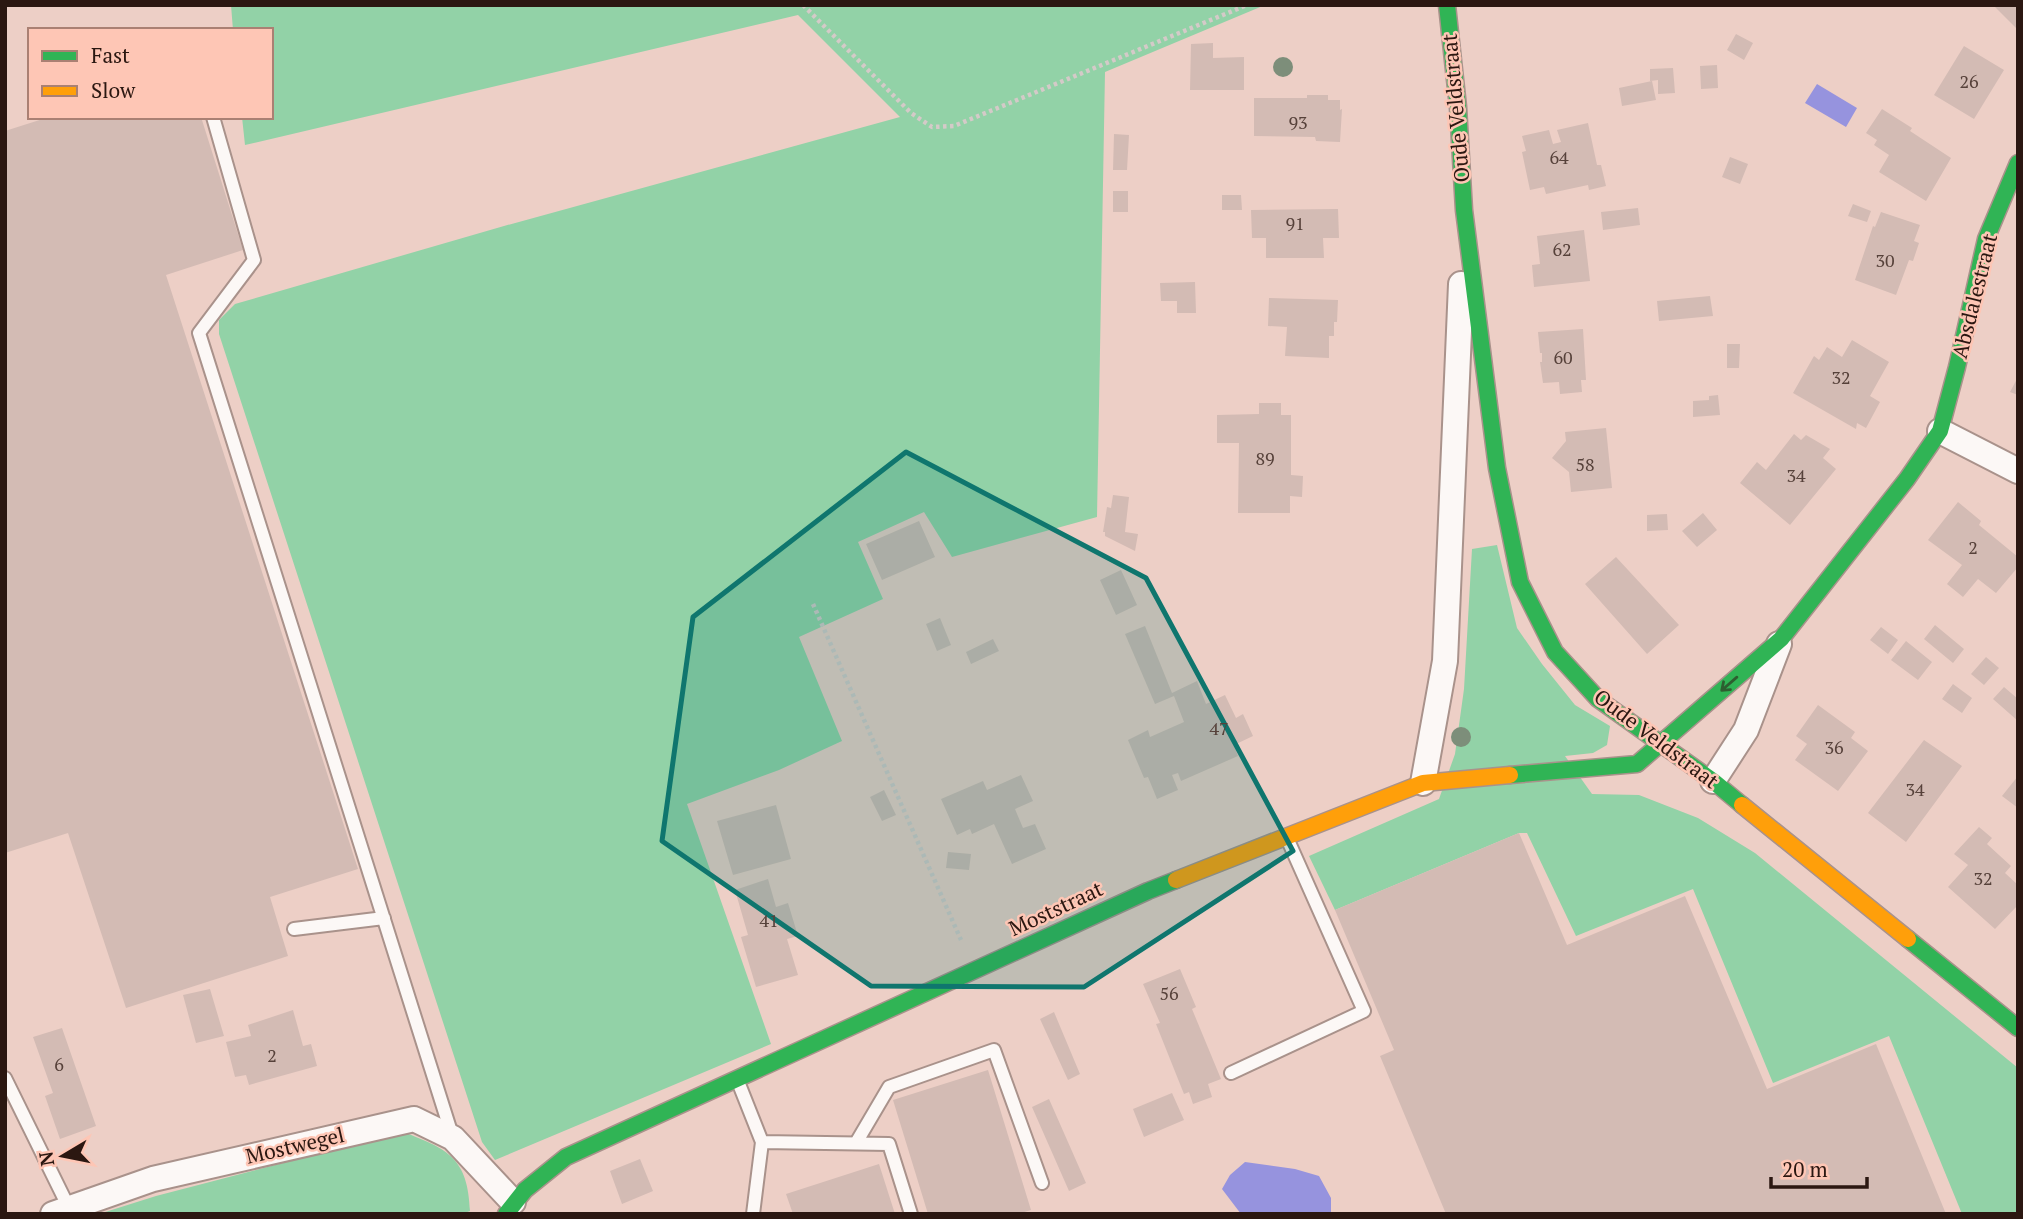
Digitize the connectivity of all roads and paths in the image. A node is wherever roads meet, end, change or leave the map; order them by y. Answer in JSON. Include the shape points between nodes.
{"nodes":[{"id":1,"x":803,"y":5,"type":"edge"},
{"id":2,"x":1247,"y":5,"type":"edge"},
{"id":3,"x":1447,"y":5,"type":"edge"},
{"id":4,"x":214,"y":119,"type":"edge"},
{"id":5,"x":2018,"y":163,"type":"edge"},
{"id":6,"x":1464,"y":210,"type":"junction"},
{"id":7,"x":1940,"y":431,"type":"junction"},
{"id":8,"x":2018,"y":471,"type":"edge"},
{"id":9,"x":813,"y":604,"type":"dead end"},
{"id":10,"x":1781,"y":639,"type":"junction"},
{"id":11,"x":1661,"y":743,"type":"junction"},
{"id":12,"x":1713,"y":781,"type":"junction"},
{"id":13,"x":1423,"y":783,"type":"junction"},
{"id":14,"x":1286,"y":836,"type":"junction"},
{"id":15,"x":384,"y":918,"type":"junction"},
{"id":16,"x":293,"y":929,"type":"dead end"},
{"id":17,"x":974,"y":970,"type":"junction"},
{"id":18,"x":2018,"y":1028,"type":"edge"},
{"id":19,"x":1231,"y":1073,"type":"dead end"},
{"id":20,"x":5,"y":1078,"type":"edge"},
{"id":21,"x":737,"y":1079,"type":"junction"},
{"id":22,"x":453,"y":1138,"type":"junction"},
{"id":23,"x":762,"y":1142,"type":"junction"},
{"id":24,"x":856,"y":1143,"type":"junction"},
{"id":25,"x":1042,"y":1183,"type":"dead end"},
{"id":26,"x":509,"y":1208,"type":"edge"},
{"id":27,"x":61,"y":1211,"type":"edge"},
{"id":28,"x":753,"y":1214,"type":"edge"},
{"id":29,"x":911,"y":1214,"type":"edge"}],
"edges":[{"from":1,"to":2,"type":"path","via":[[911,113],[932,127],[954,126]]},
{"from":3,"to":6,"type":"street","name":"Oude Veldstraat"},
{"from":4,"to":15,"type":"lane","via":[[254,260],[199,333]]},
{"from":5,"to":7,"type":"street","name":"Absdalestraat","via":[[1986,239]]},
{"from":6,"to":11,"type":"street","name":"Oude Veldstraat","via":[[1497,468],[1520,582],[1555,652],[1598,699]]},
{"from":6,"to":13,"type":"street","name":"Oude Veldstraat","via":[[1445,661]]},
{"from":7,"to":8,"type":"street"},
{"from":7,"to":10,"type":"street","name":"Absdalestraat"},
{"from":9,"to":17,"type":"path"},
{"from":10,"to":11,"type":"street","name":"Absdalestraat","one_way":true},
{"from":10,"to":12,"type":"street","name":"Absdalestraat","via":[[1746,730]]},
{"from":11,"to":12,"type":"street","name":"Oude Veldstraat"},
{"from":11,"to":13,"type":"street","name":"Moststraat","via":[[1637,764]]},
{"from":12,"to":18,"type":"street","name":"Oude Veldstraat"},
{"from":13,"to":14,"type":"street","name":"Moststraat"},
{"from":14,"to":17,"type":"street","name":"Moststraat","via":[[1148,891]]},
{"from":14,"to":19,"type":"lane","via":[[1364,1012]]},
{"from":15,"to":16,"type":"lane"},
{"from":15,"to":22,"type":"lane"},
{"from":17,"to":21,"type":"street","name":"Moststraat"},
{"from":20,"to":27,"type":"lane"},
{"from":21,"to":23,"type":"lane"},
{"from":21,"to":26,"type":"street","name":"Moststraat","via":[[566,1157]]},
{"from":22,"to":26,"type":"street","name":"Mostwegel"},
{"from":22,"to":27,"type":"street","name":"Mostwegel","via":[[414,1119],[153,1179]]},
{"from":23,"to":24,"type":"lane"},
{"from":23,"to":28,"type":"lane"},
{"from":24,"to":25,"type":"lane","via":[[889,1087],[994,1050]]},
{"from":24,"to":29,"type":"lane","via":[[889,1144]]}]}
